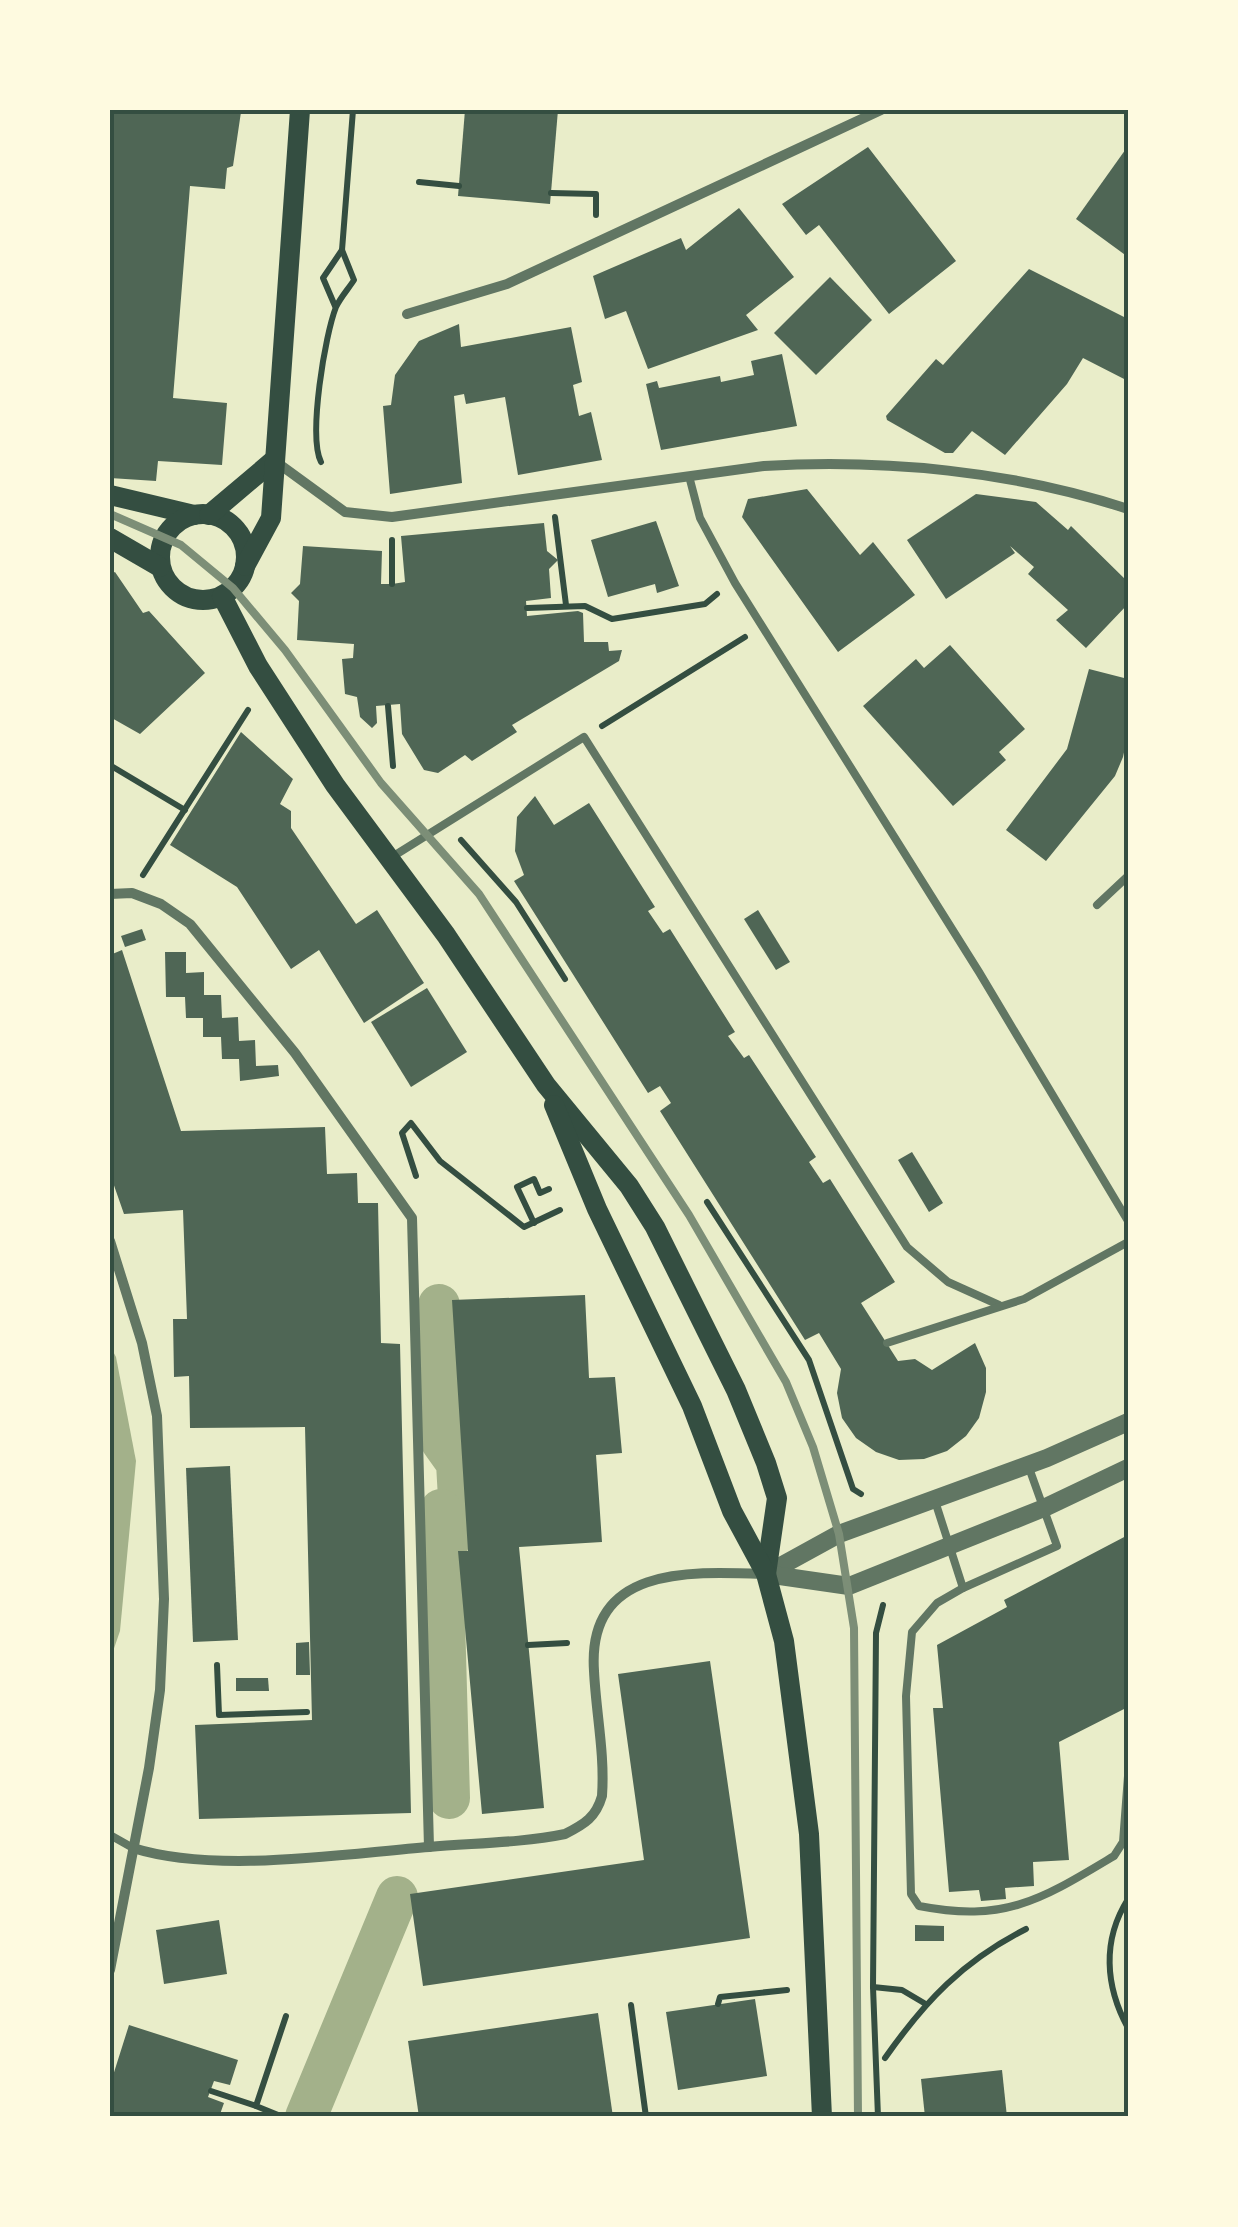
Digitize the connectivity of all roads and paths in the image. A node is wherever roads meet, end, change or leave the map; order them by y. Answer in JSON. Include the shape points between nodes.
{"nodes":[{"id":1,"x":300,"y":110,"type":"edge"},
{"id":2,"x":353,"y":110,"type":"edge"},
{"id":3,"x":881,"y":110,"type":"edge"},
{"id":4,"x":418,"y":182,"type":"dead end"},
{"id":5,"x":459,"y":186,"type":"dead end"},
{"id":6,"x":552,"y":193,"type":"dead end"},
{"id":7,"x":597,"y":242,"type":"junction"},
{"id":8,"x":342,"y":250,"type":"junction"},
{"id":9,"x":336,"y":308,"type":"junction"},
{"id":10,"x":407,"y":314,"type":"dead end"},
{"id":11,"x":274,"y":460,"type":"junction"},
{"id":12,"x":326,"y":471,"type":"dead end"},
{"id":13,"x":690,"y":476,"type":"junction"},
{"id":14,"x":110,"y":494,"type":"edge"},
{"id":15,"x":1128,"y":509,"type":"edge"},
{"id":16,"x":201,"y":515,"type":"junction"},
{"id":17,"x":555,"y":516,"type":"dead end"},
{"id":18,"x":392,"y":533,"type":"dead end"},
{"id":19,"x":110,"y":538,"type":"edge"},
{"id":20,"x":245,"y":566,"type":"junction"},
{"id":21,"x":160,"y":567,"type":"junction"},
{"id":22,"x":392,"y":584,"type":"dead end"},
{"id":23,"x":717,"y":594,"type":"dead end"},
{"id":24,"x":222,"y":596,"type":"junction"},
{"id":25,"x":566,"y":605,"type":"junction"},
{"id":26,"x":527,"y":608,"type":"dead end"},
{"id":27,"x":763,"y":626,"type":"junction"},
{"id":28,"x":388,"y":706,"type":"dead end"},
{"id":29,"x":248,"y":710,"type":"dead end"},
{"id":30,"x":584,"y":737,"type":"junction"},
{"id":31,"x":393,"y":766,"type":"dead end"},
{"id":32,"x":113,"y":768,"type":"dead end"},
{"id":33,"x":185,"y":810,"type":"junction"},
{"id":34,"x":445,"y":822,"type":"junction"},
{"id":35,"x":389,"y":858,"type":"junction"},
{"id":36,"x":1128,"y":876,"type":"edge"},
{"id":37,"x":132,"y":893,"type":"junction"},
{"id":38,"x":110,"y":894,"type":"edge"},
{"id":39,"x":1097,"y":905,"type":"dead end"},
{"id":40,"x":565,"y":979,"type":"dead end"},
{"id":41,"x":546,"y":1085,"type":"junction"},
{"id":42,"x":549,"y":1189,"type":"dead end"},
{"id":43,"x":422,"y":1192,"type":"dead end"},
{"id":44,"x":708,"y":1202,"type":"dead end"},
{"id":45,"x":560,"y":1210,"type":"dead end"},
{"id":46,"x":1128,"y":1221,"type":"edge"},
{"id":47,"x":534,"y":1223,"type":"junction"},
{"id":48,"x":110,"y":1241,"type":"edge"},
{"id":49,"x":1128,"y":1242,"type":"edge"},
{"id":50,"x":999,"y":1305,"type":"junction"},
{"id":51,"x":888,"y":1343,"type":"dead end"},
{"id":52,"x":1128,"y":1422,"type":"edge"},
{"id":53,"x":1028,"y":1465,"type":"junction"},
{"id":54,"x":1128,"y":1468,"type":"edge"},
{"id":55,"x":866,"y":1498,"type":"dead end"},
{"id":56,"x":934,"y":1499,"type":"junction"},
{"id":57,"x":1044,"y":1508,"type":"junction"},
{"id":58,"x":950,"y":1548,"type":"junction"},
{"id":59,"x":766,"y":1574,"type":"junction"},
{"id":60,"x":962,"y":1588,"type":"junction"},
{"id":61,"x":891,"y":1593,"type":"dead end"},
{"id":62,"x":567,"y":1643,"type":"dead end"},
{"id":63,"x":528,"y":1645,"type":"dead end"},
{"id":64,"x":216,"y":1665,"type":"dead end"},
{"id":65,"x":307,"y":1712,"type":"dead end"},
{"id":66,"x":1128,"y":1776,"type":"edge"},
{"id":67,"x":110,"y":1836,"type":"edge"},
{"id":68,"x":429,"y":1847,"type":"junction"},
{"id":69,"x":132,"y":1848,"type":"junction"},
{"id":70,"x":1128,"y":1899,"type":"edge"},
{"id":71,"x":1033,"y":1926,"type":"dead end"},
{"id":72,"x":110,"y":1970,"type":"edge"},
{"id":73,"x":873,"y":1987,"type":"junction"},
{"id":74,"x":787,"y":1990,"type":"dead end"},
{"id":75,"x":924,"y":2003,"type":"junction"},
{"id":76,"x":718,"y":2004,"type":"dead end"},
{"id":77,"x":631,"y":2005,"type":"dead end"},
{"id":78,"x":286,"y":2016,"type":"dead end"},
{"id":79,"x":1128,"y":2028,"type":"edge"},
{"id":80,"x":885,"y":2058,"type":"dead end"},
{"id":81,"x":210,"y":2091,"type":"dead end"},
{"id":82,"x":256,"y":2106,"type":"junction"},
{"id":83,"x":283,"y":2117,"type":"edge"},
{"id":84,"x":646,"y":2117,"type":"edge"},
{"id":85,"x":822,"y":2117,"type":"edge"},
{"id":86,"x":878,"y":2117,"type":"edge"}],
"edges":[{"from":1,"to":11,"type":"main road"},
{"from":2,"to":8,"type":"path"},
{"from":3,"to":7,"type":"street"},
{"from":4,"to":5,"type":"path"},
{"from":6,"to":7,"type":"path","via":[[596,194]]},
{"from":7,"to":10,"type":"street","via":[[506,284]]},
{"from":8,"to":9,"type":"path","via":[[354,280]]},
{"from":8,"to":9,"type":"path","via":[[323,278]]},
{"from":9,"to":12,"type":"path","via":[[313,435]]},
{"from":11,"to":13,"type":"street","via":[[345,512],[392,517]]},
{"from":11,"to":16,"type":"main road"},
{"from":11,"to":20,"type":"main road","via":[[271,518]]},
{"from":13,"to":15,"type":"street","via":[[764,466],[874,465],[1065,488]]},
{"from":13,"to":27,"type":"lane","via":[[700,518]]},
{"from":14,"to":16,"type":"main road"},
{"from":16,"to":20,"type":"main road","via":[[235,528]]},
{"from":16,"to":21,"type":"main road","via":[[176,523],[164,537]]},
{"from":17,"to":25,"type":"path"},
{"from":18,"to":22,"type":"path"},
{"from":19,"to":21,"type":"main road"},
{"from":20,"to":24,"type":"main road"},
{"from":21,"to":24,"type":"main road","via":[[182,596]]},
{"from":23,"to":25,"type":"path","via":[[705,604],[612,619]]},
{"from":24,"to":35,"type":"main road","via":[[258,666]]},
{"from":25,"to":26,"type":"path"},
{"from":27,"to":30,"type":"path"},
{"from":27,"to":46,"type":"lane"},
{"from":28,"to":31,"type":"path"},
{"from":29,"to":33,"type":"path"},
{"from":30,"to":34,"type":"lane"},
{"from":30,"to":50,"type":"lane","via":[[908,1247],[948,1282]]},
{"from":32,"to":33,"type":"path"},
{"from":33,"to":37,"type":"path"},
{"from":34,"to":35,"type":"lane"},
{"from":34,"to":40,"type":"path","via":[[516,902]]},
{"from":35,"to":41,"type":"main road"},
{"from":36,"to":39,"type":"lane"},
{"from":37,"to":38,"type":"street"},
{"from":37,"to":68,"type":"street","via":[[190,924],[295,1053],[412,1218]]},
{"from":41,"to":59,"type":"main road","via":[[692,1406],[732,1511]]},
{"from":41,"to":59,"type":"main road","via":[[655,1227],[736,1390],[777,1498]]},
{"from":42,"to":47,"type":"path","via":[[540,1193],[534,1179],[518,1187]]},
{"from":43,"to":47,"type":"path","via":[[403,1143],[411,1123],[440,1161],[524,1226]]},
{"from":44,"to":55,"type":"path","via":[[809,1360],[853,1489]]},
{"from":45,"to":47,"type":"path"},
{"from":48,"to":69,"type":"street","via":[[152,1380],[161,1452],[160,1690]]},
{"from":49,"to":50,"type":"lane","via":[[1024,1299]]},
{"from":50,"to":51,"type":"lane"},
{"from":52,"to":53,"type":"street"},
{"from":53,"to":56,"type":"street"},
{"from":53,"to":57,"type":"lane"},
{"from":54,"to":57,"type":"street"},
{"from":56,"to":58,"type":"lane"},
{"from":56,"to":59,"type":"street","via":[[839,1534]]},
{"from":57,"to":58,"type":"street"},
{"from":57,"to":60,"type":"lane","via":[[1057,1546]]},
{"from":58,"to":59,"type":"street","via":[[849,1586]]},
{"from":58,"to":60,"type":"lane"},
{"from":59,"to":68,"type":"street","via":[[662,1578],[630,1588],[604,1612],[593,1652],[602,1796],[586,1824],[544,1838]]},
{"from":59,"to":85,"type":"main road","via":[[784,1641],[803,1770]]},
{"from":60,"to":66,"type":"lane","via":[[937,1602],[912,1632],[906,1696],[911,1894],[919,1906],[959,1914],[1022,1907],[1114,1856],[1123,1842]]},
{"from":61,"to":73,"type":"path","via":[[880,1608],[876,1633]]},
{"from":62,"to":63,"type":"path"},
{"from":64,"to":65,"type":"path","via":[[218,1715]]},
{"from":67,"to":69,"type":"lane"},
{"from":68,"to":69,"type":"street","via":[[216,1860]]},
{"from":69,"to":72,"type":"street"},
{"from":70,"to":79,"type":"path","via":[[1116,1918],[1108,1960],[1115,2005]]},
{"from":71,"to":75,"type":"path","via":[[1001,1942]]},
{"from":73,"to":75,"type":"path","via":[[902,1990]]},
{"from":73,"to":86,"type":"path"},
{"from":74,"to":76,"type":"path","via":[[720,1998]]},
{"from":75,"to":80,"type":"path"},
{"from":77,"to":84,"type":"path"},
{"from":78,"to":82,"type":"path"},
{"from":81,"to":82,"type":"path"},
{"from":82,"to":83,"type":"path"}]}
